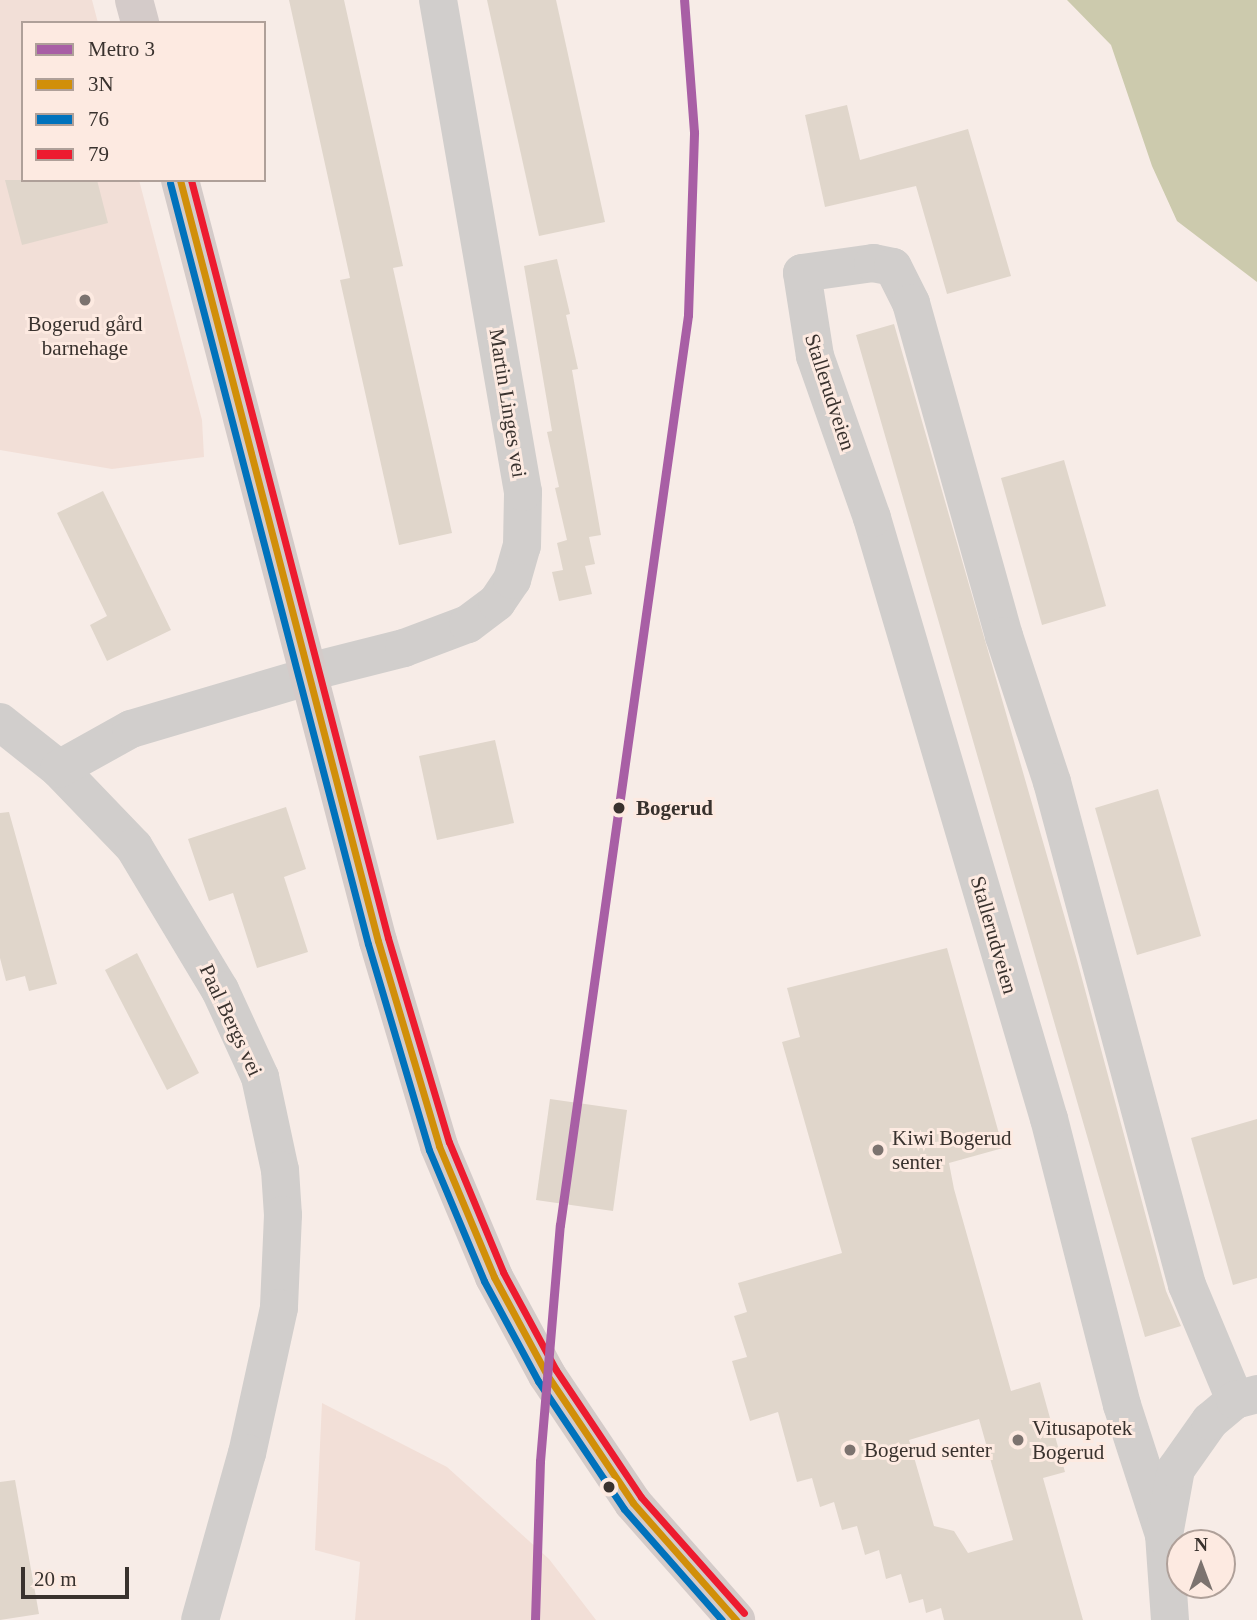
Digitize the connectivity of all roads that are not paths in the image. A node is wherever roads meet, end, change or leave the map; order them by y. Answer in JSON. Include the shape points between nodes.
{"nodes":[{"id":1,"x":134,"y":0,"type":"edge"},
{"id":2,"x":438,"y":0,"type":"edge"},
{"id":3,"x":139,"y":21,"type":"edge"},
{"id":4,"x":181,"y":182,"type":"edge"},
{"id":5,"x":310,"y":674,"type":"junction"},
{"id":6,"x":0,"y":722,"type":"edge"},
{"id":7,"x":59,"y":769,"type":"junction"},
{"id":8,"x":1246,"y":1397,"type":"edge"},
{"id":9,"x":1164,"y":1535,"type":"junction"},
{"id":10,"x":200,"y":1620,"type":"edge"},
{"id":11,"x":736,"y":1620,"type":"edge"},
{"id":12,"x":1170,"y":1620,"type":"edge"}],
"edges":[{"from":1,"to":3,"type":"main road"},
{"from":2,"to":5,"type":"street","name":"Martin Linges vei","via":[[520,478],[522,547],[512,580],[497,602],[468,624],[404,649]]},
{"from":4,"to":5,"type":"main road"},
{"from":5,"to":7,"type":"street","via":[[131,729]]},
{"from":5,"to":11,"type":"main road","via":[[419,1083],[439,1146],[489,1266],[547,1375],[633,1503]]},
{"from":6,"to":7,"type":"street","name":"Paal Bergs vei"},
{"from":7,"to":10,"type":"street","name":"Paal Bergs vei","via":[[134,847],[220,989],[260,1077],[279,1170],[282,1267],[274,1341]]},
{"from":8,"to":9,"type":"street","name":"Stallerudveien","via":[[1210,1420],[1176,1469]]},
{"from":8,"to":9,"type":"street","name":"Stallerudveien","via":[[1188,1285],[1052,782],[1004,636],[911,303],[893,267],[873,263],[802,273],[814,356],[873,518],[1049,1119],[1122,1405]]},
{"from":9,"to":12,"type":"street","name":"Stallerudveien"}]}
